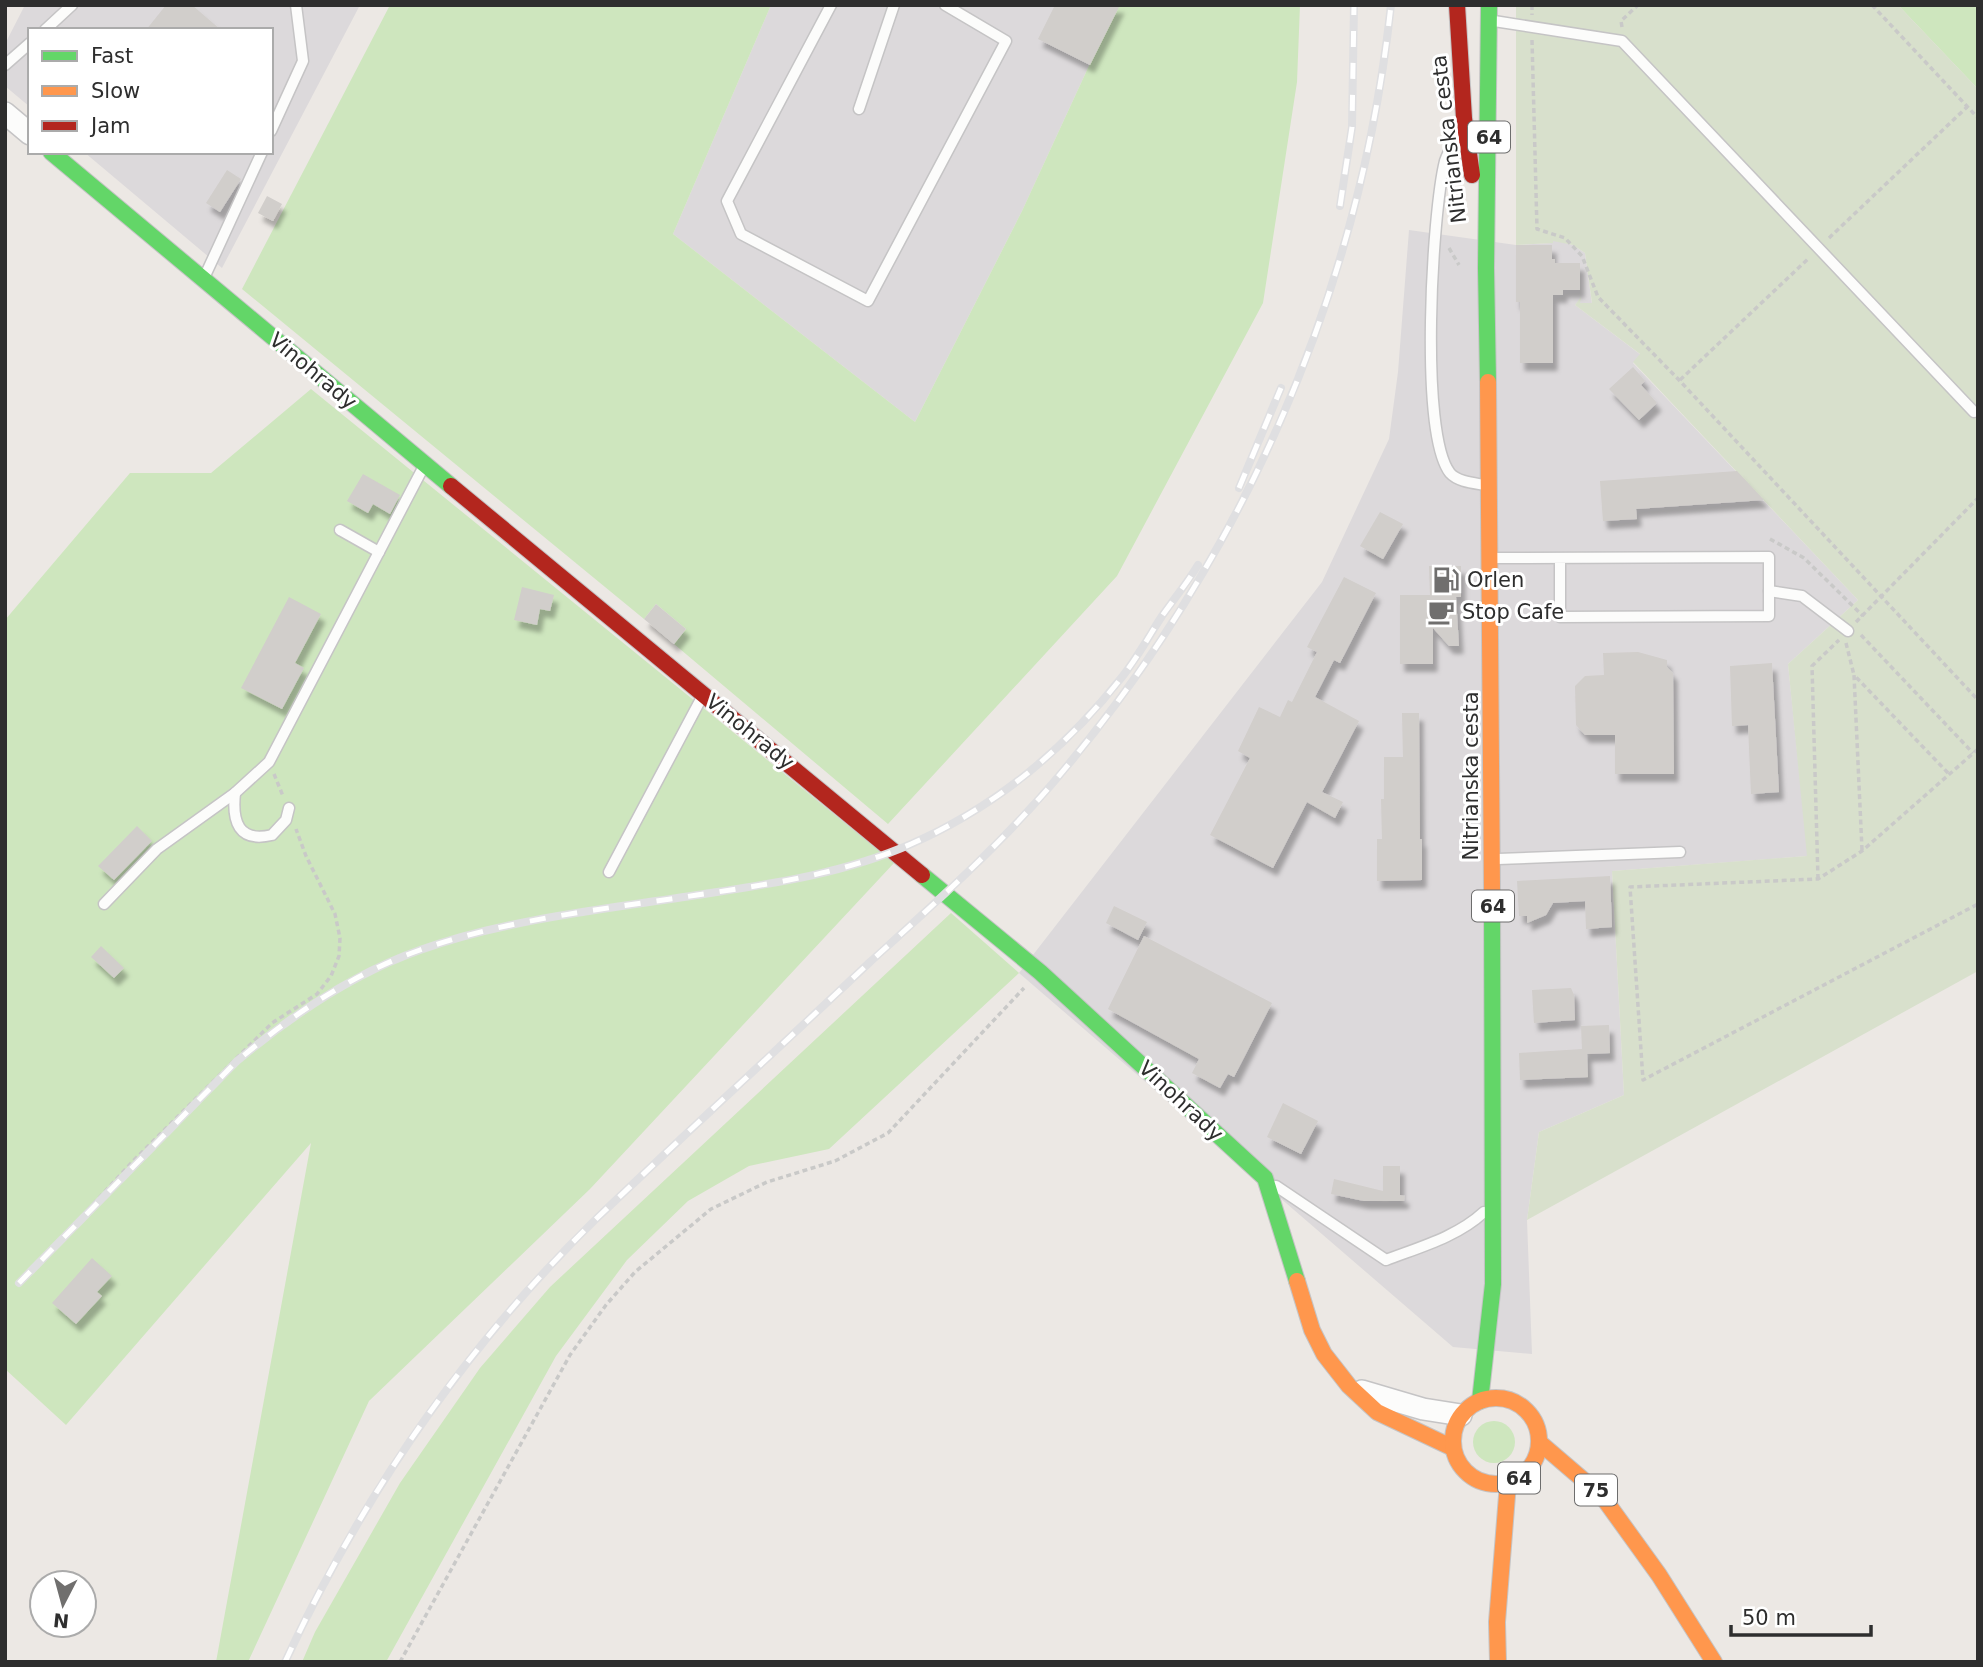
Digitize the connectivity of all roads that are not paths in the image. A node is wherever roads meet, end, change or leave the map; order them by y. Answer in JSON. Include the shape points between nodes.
{"nodes":[{"id":1,"x":72,"y":5,"type":"edge"},
{"id":2,"x":296,"y":5,"type":"edge"},
{"id":3,"x":831,"y":5,"type":"edge"},
{"id":4,"x":894,"y":5,"type":"edge"},
{"id":5,"x":945,"y":5,"type":"edge"},
{"id":6,"x":1457,"y":5,"type":"edge"},
{"id":7,"x":1489,"y":13,"type":"edge"},
{"id":8,"x":47,"y":28,"type":"edge"},
{"id":9,"x":28,"y":45,"type":"edge"},
{"id":10,"x":5,"y":65,"type":"edge"},
{"id":11,"x":859,"y":109,"type":"dead end"},
{"id":12,"x":5,"y":113,"type":"edge"},
{"id":13,"x":1464,"y":118,"type":"junction"},
{"id":14,"x":273,"y":127,"type":"edge"},
{"id":15,"x":28,"y":132,"type":"edge"},
{"id":16,"x":53,"y":154,"type":"edge"},
{"id":17,"x":260,"y":154,"type":"edge"},
{"id":18,"x":1486,"y":268,"type":"junction"},
{"id":19,"x":203,"y":281,"type":"junction"},
{"id":20,"x":1974,"y":412,"type":"dead end"},
{"id":21,"x":425,"y":464,"type":"junction"},
{"id":22,"x":1490,"y":487,"type":"junction"},
{"id":23,"x":340,"y":530,"type":"dead end"},
{"id":24,"x":379,"y":552,"type":"junction"},
{"id":25,"x":1491,"y":558,"type":"junction"},
{"id":26,"x":1560,"y":558,"type":"junction"},
{"id":27,"x":1769,"y":591,"type":"junction"},
{"id":28,"x":1848,"y":631,"type":"dead end"},
{"id":29,"x":703,"y":694,"type":"junction"},
{"id":30,"x":235,"y":793,"type":"junction"},
{"id":31,"x":289,"y":808,"type":"road end"},
{"id":32,"x":1681,"y":852,"type":"dead end"},
{"id":33,"x":1492,"y":859,"type":"junction"},
{"id":34,"x":609,"y":872,"type":"dead end"},
{"id":35,"x":104,"y":904,"type":"dead end"},
{"id":36,"x":1265,"y":1178,"type":"junction"},
{"id":37,"x":1491,"y":1206,"type":"junction"},
{"id":38,"x":1493,"y":1284,"type":"junction"},
{"id":39,"x":1502,"y":1336,"type":"dead end"},
{"id":40,"x":1349,"y":1386,"type":"junction"},
{"id":41,"x":1480,"y":1401,"type":"junction"},
{"id":42,"x":1461,"y":1415,"type":"junction"},
{"id":43,"x":1539,"y":1442,"type":"junction"},
{"id":44,"x":1453,"y":1448,"type":"junction"},
{"id":45,"x":1508,"y":1483,"type":"junction"},
{"id":46,"x":1593,"y":1511,"type":"dead end"},
{"id":47,"x":1487,"y":1545,"type":"dead end"},
{"id":48,"x":1640,"y":1550,"type":"junction"},
{"id":49,"x":1497,"y":1622,"type":"junction"},
{"id":50,"x":1497,"y":1662,"type":"edge"},
{"id":51,"x":1714,"y":1662,"type":"edge"}],
"edges":[{"from":1,"to":8,"type":"lane"},
{"from":2,"to":14,"type":"lane","via":[[303,61]]},
{"from":3,"to":5,"type":"lane","via":[[727,201],[741,234],[868,301],[1006,41]]},
{"from":4,"to":11,"type":"lane"},
{"from":6,"to":13,"type":"main road","name":"Nitrianska cesta","number":"64"},
{"from":7,"to":18,"type":"main road","name":"Nitrianska cesta","number":"64"},
{"from":7,"to":20,"type":"lane","via":[[1532,28],[1622,41]]},
{"from":9,"to":10,"type":"lane"},
{"from":12,"to":15,"type":"street"},
{"from":13,"to":18,"type":"main road","name":"Nitrianska cesta","number":"64"},
{"from":13,"to":22,"type":"lane","via":[[1445,161],[1436,225],[1430,383],[1443,458],[1451,474]]},
{"from":16,"to":19,"type":"main road","name":"Vinohrady"},
{"from":17,"to":19,"type":"lane"},
{"from":18,"to":22,"type":"main road","name":"Nitrianska cesta","number":"64"},
{"from":19,"to":21,"type":"main road","name":"Vinohrady"},
{"from":21,"to":24,"type":"lane"},
{"from":21,"to":29,"type":"main road","name":"Vinohrady"},
{"from":22,"to":25,"type":"main road","name":"Nitrianska cesta","number":"64"},
{"from":23,"to":24,"type":"lane"},
{"from":24,"to":30,"type":"lane","via":[[269,762]]},
{"from":25,"to":26,"type":"lane"},
{"from":25,"to":33,"type":"main road","name":"Nitrianska cesta","number":"64"},
{"from":26,"to":27,"type":"lane","via":[[1769,557]]},
{"from":26,"to":27,"type":"lane","via":[[1560,617],[1769,616]]},
{"from":27,"to":28,"type":"lane","via":[[1802,596]]},
{"from":29,"to":34,"type":"lane"},
{"from":29,"to":36,"type":"main road","name":"Vinohrady","via":[[1040,972]]},
{"from":30,"to":31,"type":"lane","via":[[234,818],[244,833],[253,837],[272,835],[281,828]]},
{"from":30,"to":35,"type":"lane","via":[[157,849]]},
{"from":32,"to":33,"type":"lane"},
{"from":33,"to":37,"type":"main road","name":"Nitrianska cesta","number":"64"},
{"from":36,"to":37,"type":"lane","via":[[1386,1260],[1452,1234]]},
{"from":36,"to":40,"type":"main road","via":[[1312,1330]]},
{"from":37,"to":38,"type":"main road","name":"Nitrianska cesta","number":"64"},
{"from":38,"to":39,"type":"main road","name":"Nitrianska cesta","number":"64"},
{"from":38,"to":41,"type":"main road","name":"Nitrianska cesta","number":"64"},
{"from":40,"to":42,"type":"street","via":[[1423,1409]]},
{"from":40,"to":44,"type":"main road","via":[[1377,1412]]},
{"from":41,"to":42,"type":"main road"},
{"from":41,"to":43,"type":"main road","number":"64","via":[[1512,1395],[1534,1421]]},
{"from":42,"to":44,"type":"main road"},
{"from":43,"to":45,"type":"main road","number":"64","via":[[1532,1474]]},
{"from":43,"to":48,"type":"main road","number":"75","via":[[1602,1496]]},
{"from":44,"to":45,"type":"main road","number":"64","via":[[1461,1467],[1479,1487]]},
{"from":45,"to":49,"type":"main road","number":"64"},
{"from":46,"to":48,"type":"main road","number":"75"},
{"from":47,"to":49,"type":"main road","number":"64"},
{"from":48,"to":51,"type":"main road","number":"75"},
{"from":49,"to":50,"type":"main road","number":"64"}]}
